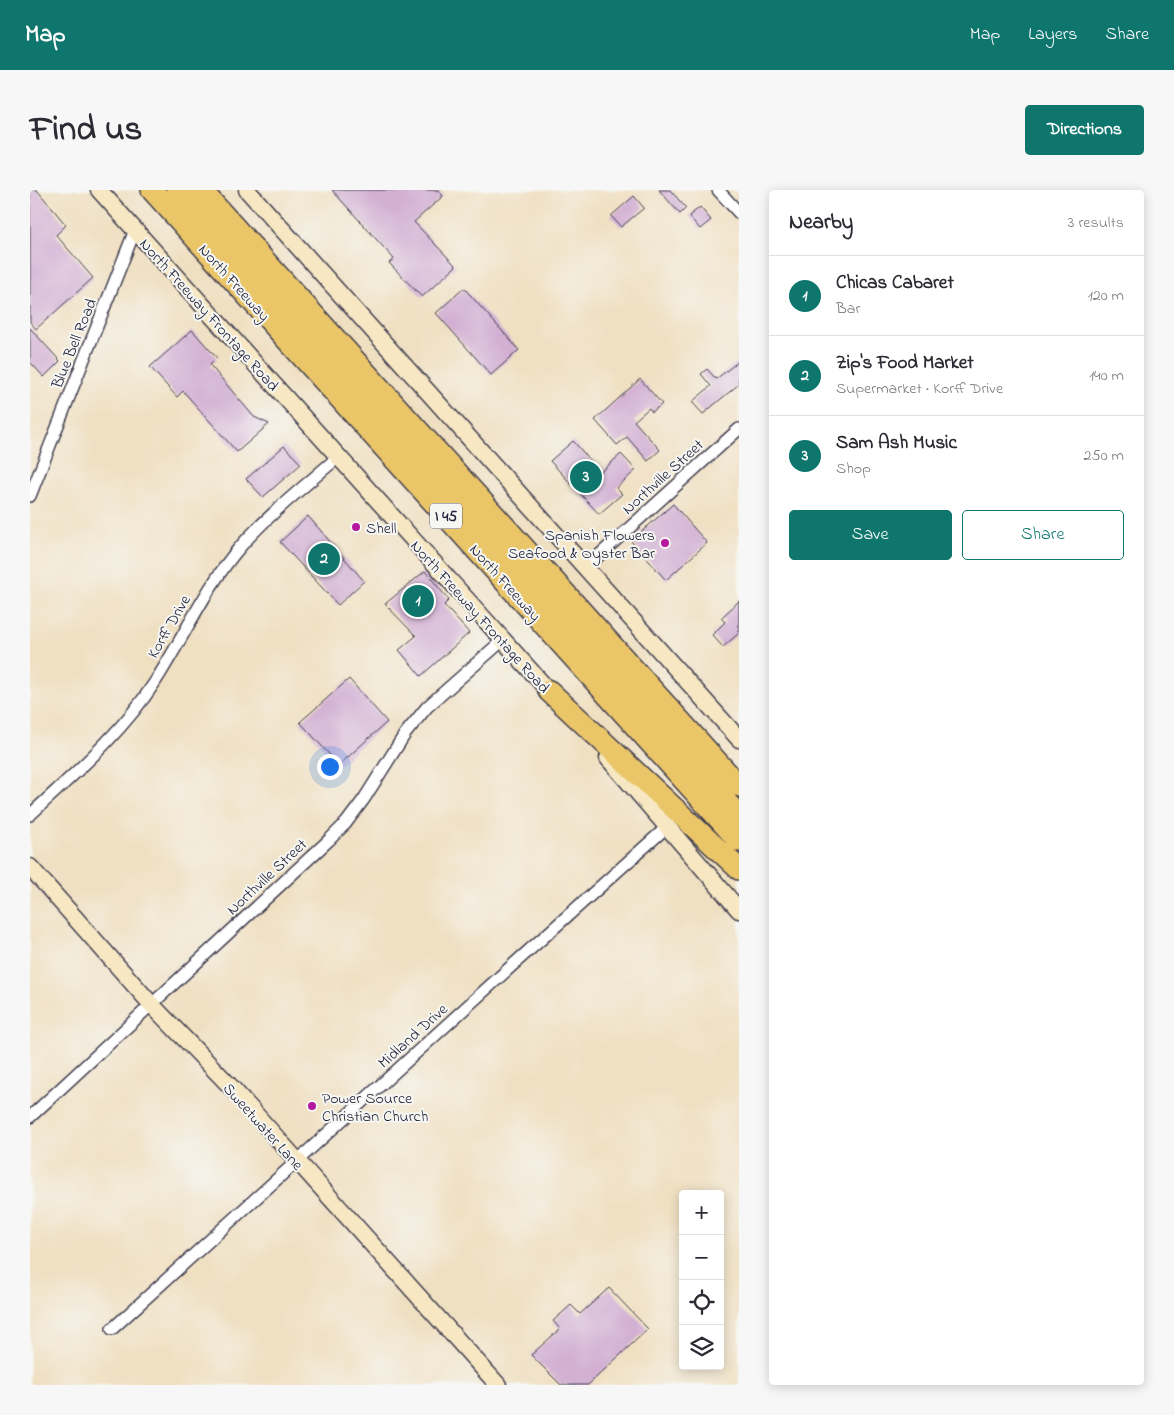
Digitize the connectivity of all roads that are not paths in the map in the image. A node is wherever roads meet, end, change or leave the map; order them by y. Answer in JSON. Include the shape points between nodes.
{"nodes":[{"id":1,"x":99,"y":190,"type":"edge"},
{"id":2,"x":152,"y":190,"type":"edge"},
{"id":3,"x":177,"y":190,"type":"edge"},
{"id":4,"x":201,"y":190,"type":"edge"},
{"id":5,"x":247,"y":190,"type":"edge"},
{"id":6,"x":718,"y":190,"type":"edge"},
{"id":7,"x":739,"y":213,"type":"edge"},
{"id":8,"x":135,"y":230,"type":"junction"},
{"id":9,"x":739,"y":429,"type":"edge"},
{"id":10,"x":338,"y":457,"type":"junction"},
{"id":11,"x":30,"y":496,"type":"edge"},
{"id":12,"x":585,"y":568,"type":"junction"},
{"id":13,"x":503,"y":640,"type":"junction"},
{"id":14,"x":549,"y":691,"type":"junction"},
{"id":15,"x":739,"y":739,"type":"edge"},
{"id":16,"x":739,"y":786,"type":"edge"},
{"id":17,"x":30,"y":814,"type":"edge"},
{"id":18,"x":739,"y":816,"type":"edge"},
{"id":19,"x":668,"y":826,"type":"junction"},
{"id":20,"x":739,"y":841,"type":"edge"},
{"id":21,"x":30,"y":867,"type":"edge"},
{"id":22,"x":739,"y":869,"type":"edge"},
{"id":23,"x":739,"y":910,"type":"edge"},
{"id":24,"x":152,"y":1004,"type":"junction"},
{"id":25,"x":30,"y":1116,"type":"edge"},
{"id":26,"x":297,"y":1162,"type":"junction"},
{"id":27,"x":112,"y":1328,"type":"dead end"},
{"id":28,"x":498,"y":1385,"type":"edge"}],
"edges":[{"from":1,"to":8,"type":"main road","name":"North Freeway Frontage Road"},
{"from":2,"to":20,"type":"highway","name":"North Freeway","number":"I 45"},
{"from":3,"to":18,"type":"highway","name":"North Freeway","number":"I 45"},
{"from":4,"to":16,"type":"highway","number":"I 45"},
{"from":5,"to":12,"type":"main road"},
{"from":6,"to":7,"type":"street"},
{"from":8,"to":10,"type":"main road","name":"North Freeway Frontage Road"},
{"from":8,"to":11,"type":"street","name":"Blue Bell Road"},
{"from":9,"to":12,"type":"street","name":"Northville Street"},
{"from":10,"to":13,"type":"main road","name":"North Freeway Frontage Road"},
{"from":10,"to":17,"type":"street","name":"Korff Drive","via":[[240,547],[205,595],[155,682],[126,722],[89,761]]},
{"from":12,"to":15,"type":"main road"},
{"from":13,"to":14,"type":"main road","name":"North Freeway Frontage Road"},
{"from":13,"to":24,"type":"street","name":"Northville Street","via":[[427,707],[405,734],[346,823]]},
{"from":14,"to":19,"type":"main road","name":"North Freeway Frontage Road"},
{"from":14,"to":22,"type":"highway"},
{"from":19,"to":23,"type":"main road","name":"North Freeway Frontage Road"},
{"from":19,"to":26,"type":"street","name":"Midland Drive"},
{"from":21,"to":24,"type":"main road","name":"Sweetwater Lane"},
{"from":24,"to":25,"type":"street","name":"Northville Street"},
{"from":24,"to":26,"type":"main road","name":"Sweetwater Lane"},
{"from":26,"to":27,"type":"street","name":"Midland Drive"},
{"from":26,"to":28,"type":"main road","name":"Sweetwater Lane"}]}
